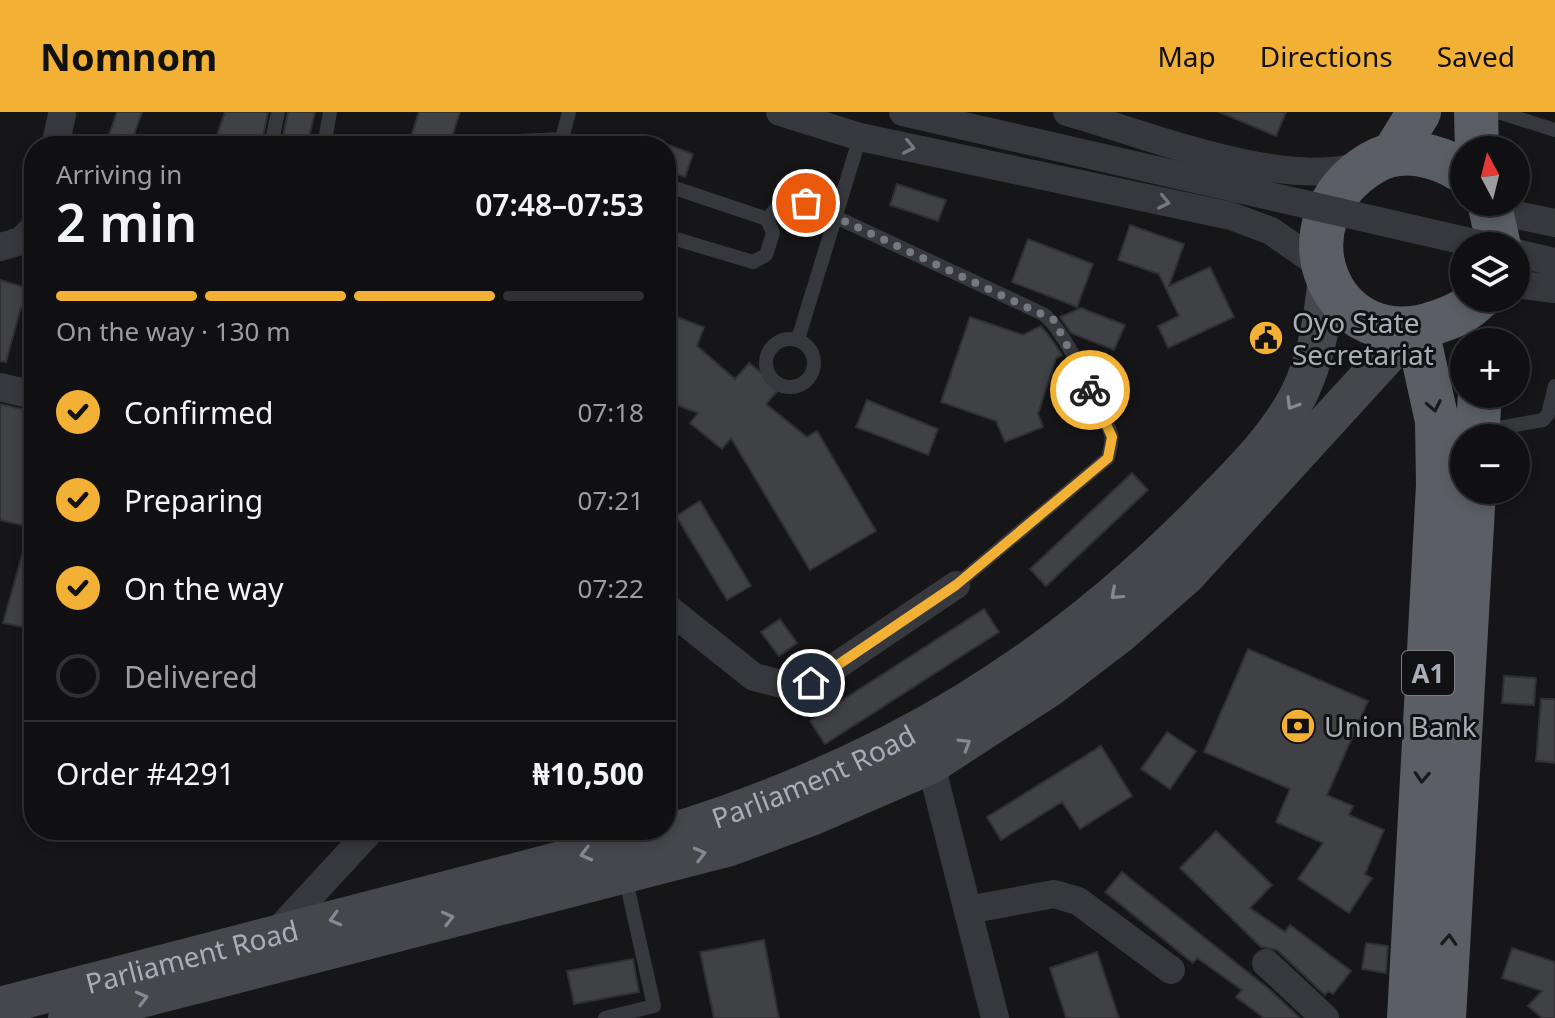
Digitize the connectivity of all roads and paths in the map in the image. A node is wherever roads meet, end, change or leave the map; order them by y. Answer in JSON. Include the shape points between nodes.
{"nodes":[{"id":1,"x":278,"y":112,"type":"edge"},
{"id":2,"x":330,"y":112,"type":"edge"},
{"id":3,"x":569,"y":112,"type":"edge"},
{"id":4,"x":780,"y":112,"type":"edge"},
{"id":5,"x":903,"y":112,"type":"edge"},
{"id":6,"x":1067,"y":112,"type":"edge"},
{"id":7,"x":1419,"y":112,"type":"edge"},
{"id":8,"x":1476,"y":112,"type":"edge"},
{"id":9,"x":1498,"y":112,"type":"edge"},
{"id":10,"x":62,"y":115,"type":"dead end"},
{"id":11,"x":1555,"y":130,"type":"edge"},
{"id":12,"x":57,"y":136,"type":"edge"},
{"id":13,"x":273,"y":136,"type":"edge"},
{"id":14,"x":326,"y":136,"type":"edge"},
{"id":15,"x":565,"y":136,"type":"edge"},
{"id":16,"x":1477,"y":136,"type":"edge"},
{"id":17,"x":860,"y":137,"type":"junction"},
{"id":18,"x":1385,"y":157,"type":"junction"},
{"id":19,"x":1450,"y":163,"type":"edge"},
{"id":20,"x":676,"y":188,"type":"edge"},
{"id":21,"x":835,"y":218,"type":"junction"},
{"id":22,"x":767,"y":219,"type":"junction"},
{"id":23,"x":1555,"y":223,"type":"edge"},
{"id":24,"x":1492,"y":226,"type":"edge"},
{"id":25,"x":24,"y":238,"type":"edge"},
{"id":26,"x":676,"y":239,"type":"edge"},
{"id":27,"x":0,"y":247,"type":"edge"},
{"id":28,"x":1530,"y":256,"type":"edge"},
{"id":29,"x":1555,"y":262,"type":"edge"},
{"id":30,"x":1325,"y":272,"type":"junction"},
{"id":31,"x":1530,"y":286,"type":"edge"},
{"id":32,"x":1555,"y":289,"type":"edge"},
{"id":33,"x":1465,"y":312,"type":"edge"},
{"id":34,"x":1413,"y":331,"type":"junction"},
{"id":35,"x":798,"y":339,"type":"dead end"},
{"id":36,"x":1555,"y":386,"type":"edge"},
{"id":37,"x":0,"y":387,"type":"edge"},
{"id":38,"x":24,"y":393,"type":"edge"},
{"id":39,"x":1478,"y":421,"type":"edge"},
{"id":40,"x":1473,"y":504,"type":"edge"},
{"id":41,"x":956,"y":585,"type":"joint"},
{"id":42,"x":676,"y":615,"type":"edge"},
{"id":43,"x":931,"y":765,"type":"junction"},
{"id":44,"x":676,"y":831,"type":"edge"},
{"id":45,"x":363,"y":840,"type":"edge"},
{"id":46,"x":644,"y":840,"type":"edge"},
{"id":47,"x":625,"y":873,"type":"junction"},
{"id":48,"x":968,"y":910,"type":"junction"},
{"id":49,"x":272,"y":950,"type":"junction"},
{"id":50,"x":1266,"y":963,"type":"dead end"},
{"id":51,"x":1171,"y":970,"type":"dead end"},
{"id":52,"x":0,"y":1006,"type":"edge"},
{"id":53,"x":655,"y":1012,"type":"edge"},
{"id":54,"x":67,"y":1018,"type":"edge"},
{"id":55,"x":605,"y":1018,"type":"edge"},
{"id":56,"x":995,"y":1018,"type":"edge"},
{"id":57,"x":1325,"y":1018,"type":"edge"},
{"id":58,"x":1409,"y":1018,"type":"edge"},
{"id":59,"x":1444,"y":1018,"type":"edge"}],
"edges":[{"from":1,"to":13,"type":"lane"},
{"from":2,"to":14,"type":"lane"},
{"from":3,"to":15,"type":"lane"},
{"from":4,"to":17,"type":"street"},
{"from":5,"to":24,"type":"street","bridge":true},
{"from":6,"to":18,"type":"street","via":[[1290,171],[1327,173]]},
{"from":7,"to":18,"type":"highway"},
{"from":8,"to":16,"type":"highway"},
{"from":9,"to":11,"type":"lane"},
{"from":10,"to":12,"type":"street"},
{"from":17,"to":21,"type":"lane"},
{"from":17,"to":30,"type":"street","one_way":true,"via":[[1231,216],[1271,231]]},
{"from":18,"to":19,"type":"highway","via":[[1421,154]]},
{"from":18,"to":30,"type":"highway","via":[[1349,176],[1329,203],[1320,235]]},
{"from":20,"to":22,"type":"lane"},
{"from":21,"to":22,"type":"lane","via":[[806,203],[783,201]]},
{"from":21,"to":35,"type":"lane"},
{"from":21,"to":41,"type":"lane","via":[[1054,320],[1112,437],[1108,458]]},
{"from":22,"to":26,"type":"lane","via":[[773,233],[760,261]]},
{"from":23,"to":24,"type":"street"},
{"from":25,"to":27,"type":"street"},
{"from":28,"to":29,"type":"street"},
{"from":30,"to":34,"type":"highway","via":[[1340,299],[1359,316],[1383,327]]},
{"from":30,"to":44,"type":"main road","name":"Parliament Road","one_way":true,"via":[[1313,360],[1298,395],[1260,449],[1101,607],[952,712],[869,757],[776,799]]},
{"from":31,"to":32,"type":"street"},
{"from":33,"to":34,"type":"highway"},
{"from":43,"to":34,"type":"main road","name":"Parliament Road","one_way":true,"via":[[1051,687],[1187,575]]},
{"from":34,"to":58,"type":"highway","number":"A1","one_way":true,"via":[[1438,439]]},
{"from":36,"to":39,"type":"lane","via":[[1543,420]]},
{"from":37,"to":38,"type":"street"},
{"from":59,"to":40,"type":"highway","number":"A1","one_way":true},
{"from":41,"to":42,"type":"street","via":[[811,683],[782,684],[754,677]]},
{"from":47,"to":43,"type":"main road","name":"Parliament Road","one_way":true,"via":[[730,847]]},
{"from":43,"to":48,"type":"street"},
{"from":45,"to":49,"type":"street"},
{"from":46,"to":49,"type":"main road","name":"Parliament Road","one_way":true},
{"from":49,"to":47,"type":"main road","name":"Parliament Road","one_way":true},
{"from":47,"to":53,"type":"lane"},
{"from":48,"to":51,"type":"street","via":[[1054,894],[1078,901]]},
{"from":48,"to":56,"type":"street"},
{"from":49,"to":52,"type":"main road","name":"Parliament Road"},
{"from":54,"to":49,"type":"main road","name":"Parliament Road","one_way":true},
{"from":50,"to":57,"type":"street"},
{"from":53,"to":55,"type":"lane"}]}
